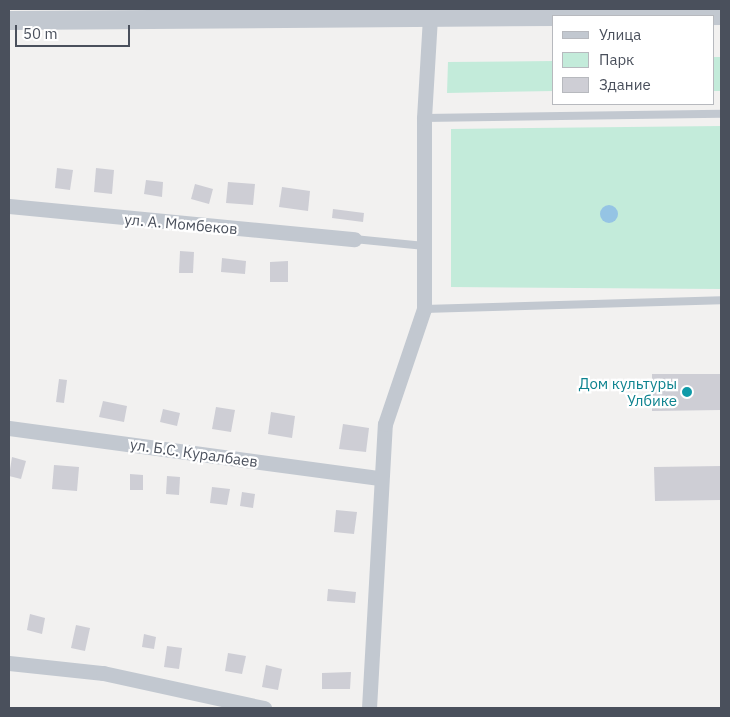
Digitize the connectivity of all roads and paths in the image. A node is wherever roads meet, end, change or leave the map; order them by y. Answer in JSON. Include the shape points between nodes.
{"nodes":[{"id":1,"x":552,"y":16,"type":"edge"},
{"id":2,"x":430,"y":17,"type":"junction"},
{"id":3,"x":9,"y":20,"type":"edge"},
{"id":4,"x":721,"y":114,"type":"edge"},
{"id":5,"x":424,"y":118,"type":"junction"},
{"id":6,"x":9,"y":206,"type":"edge"},
{"id":7,"x":354,"y":239,"type":"joint"},
{"id":8,"x":425,"y":246,"type":"junction"},
{"id":9,"x":721,"y":300,"type":"edge"},
{"id":10,"x":424,"y":309,"type":"junction"},
{"id":11,"x":9,"y":428,"type":"edge"},
{"id":12,"x":380,"y":478,"type":"junction"},
{"id":13,"x":9,"y":663,"type":"edge"},
{"id":14,"x":264,"y":708,"type":"edge"},
{"id":15,"x":369,"y":708,"type":"edge"}],
"edges":[{"from":1,"to":2,"type":"street"},
{"from":2,"to":3,"type":"street"},
{"from":2,"to":5,"type":"street"},
{"from":4,"to":5,"type":"lane"},
{"from":5,"to":8,"type":"street"},
{"from":6,"to":7,"type":"street","name":"ул. А. Момбеков"},
{"from":7,"to":8,"type":"lane"},
{"from":8,"to":10,"type":"street"},
{"from":9,"to":10,"type":"lane"},
{"from":10,"to":12,"type":"street","via":[[385,424]]},
{"from":11,"to":12,"type":"street","name":"ул. Б.С. Куралбаев"},
{"from":12,"to":15,"type":"street"},
{"from":13,"to":14,"type":"street","via":[[103,673]]}]}
